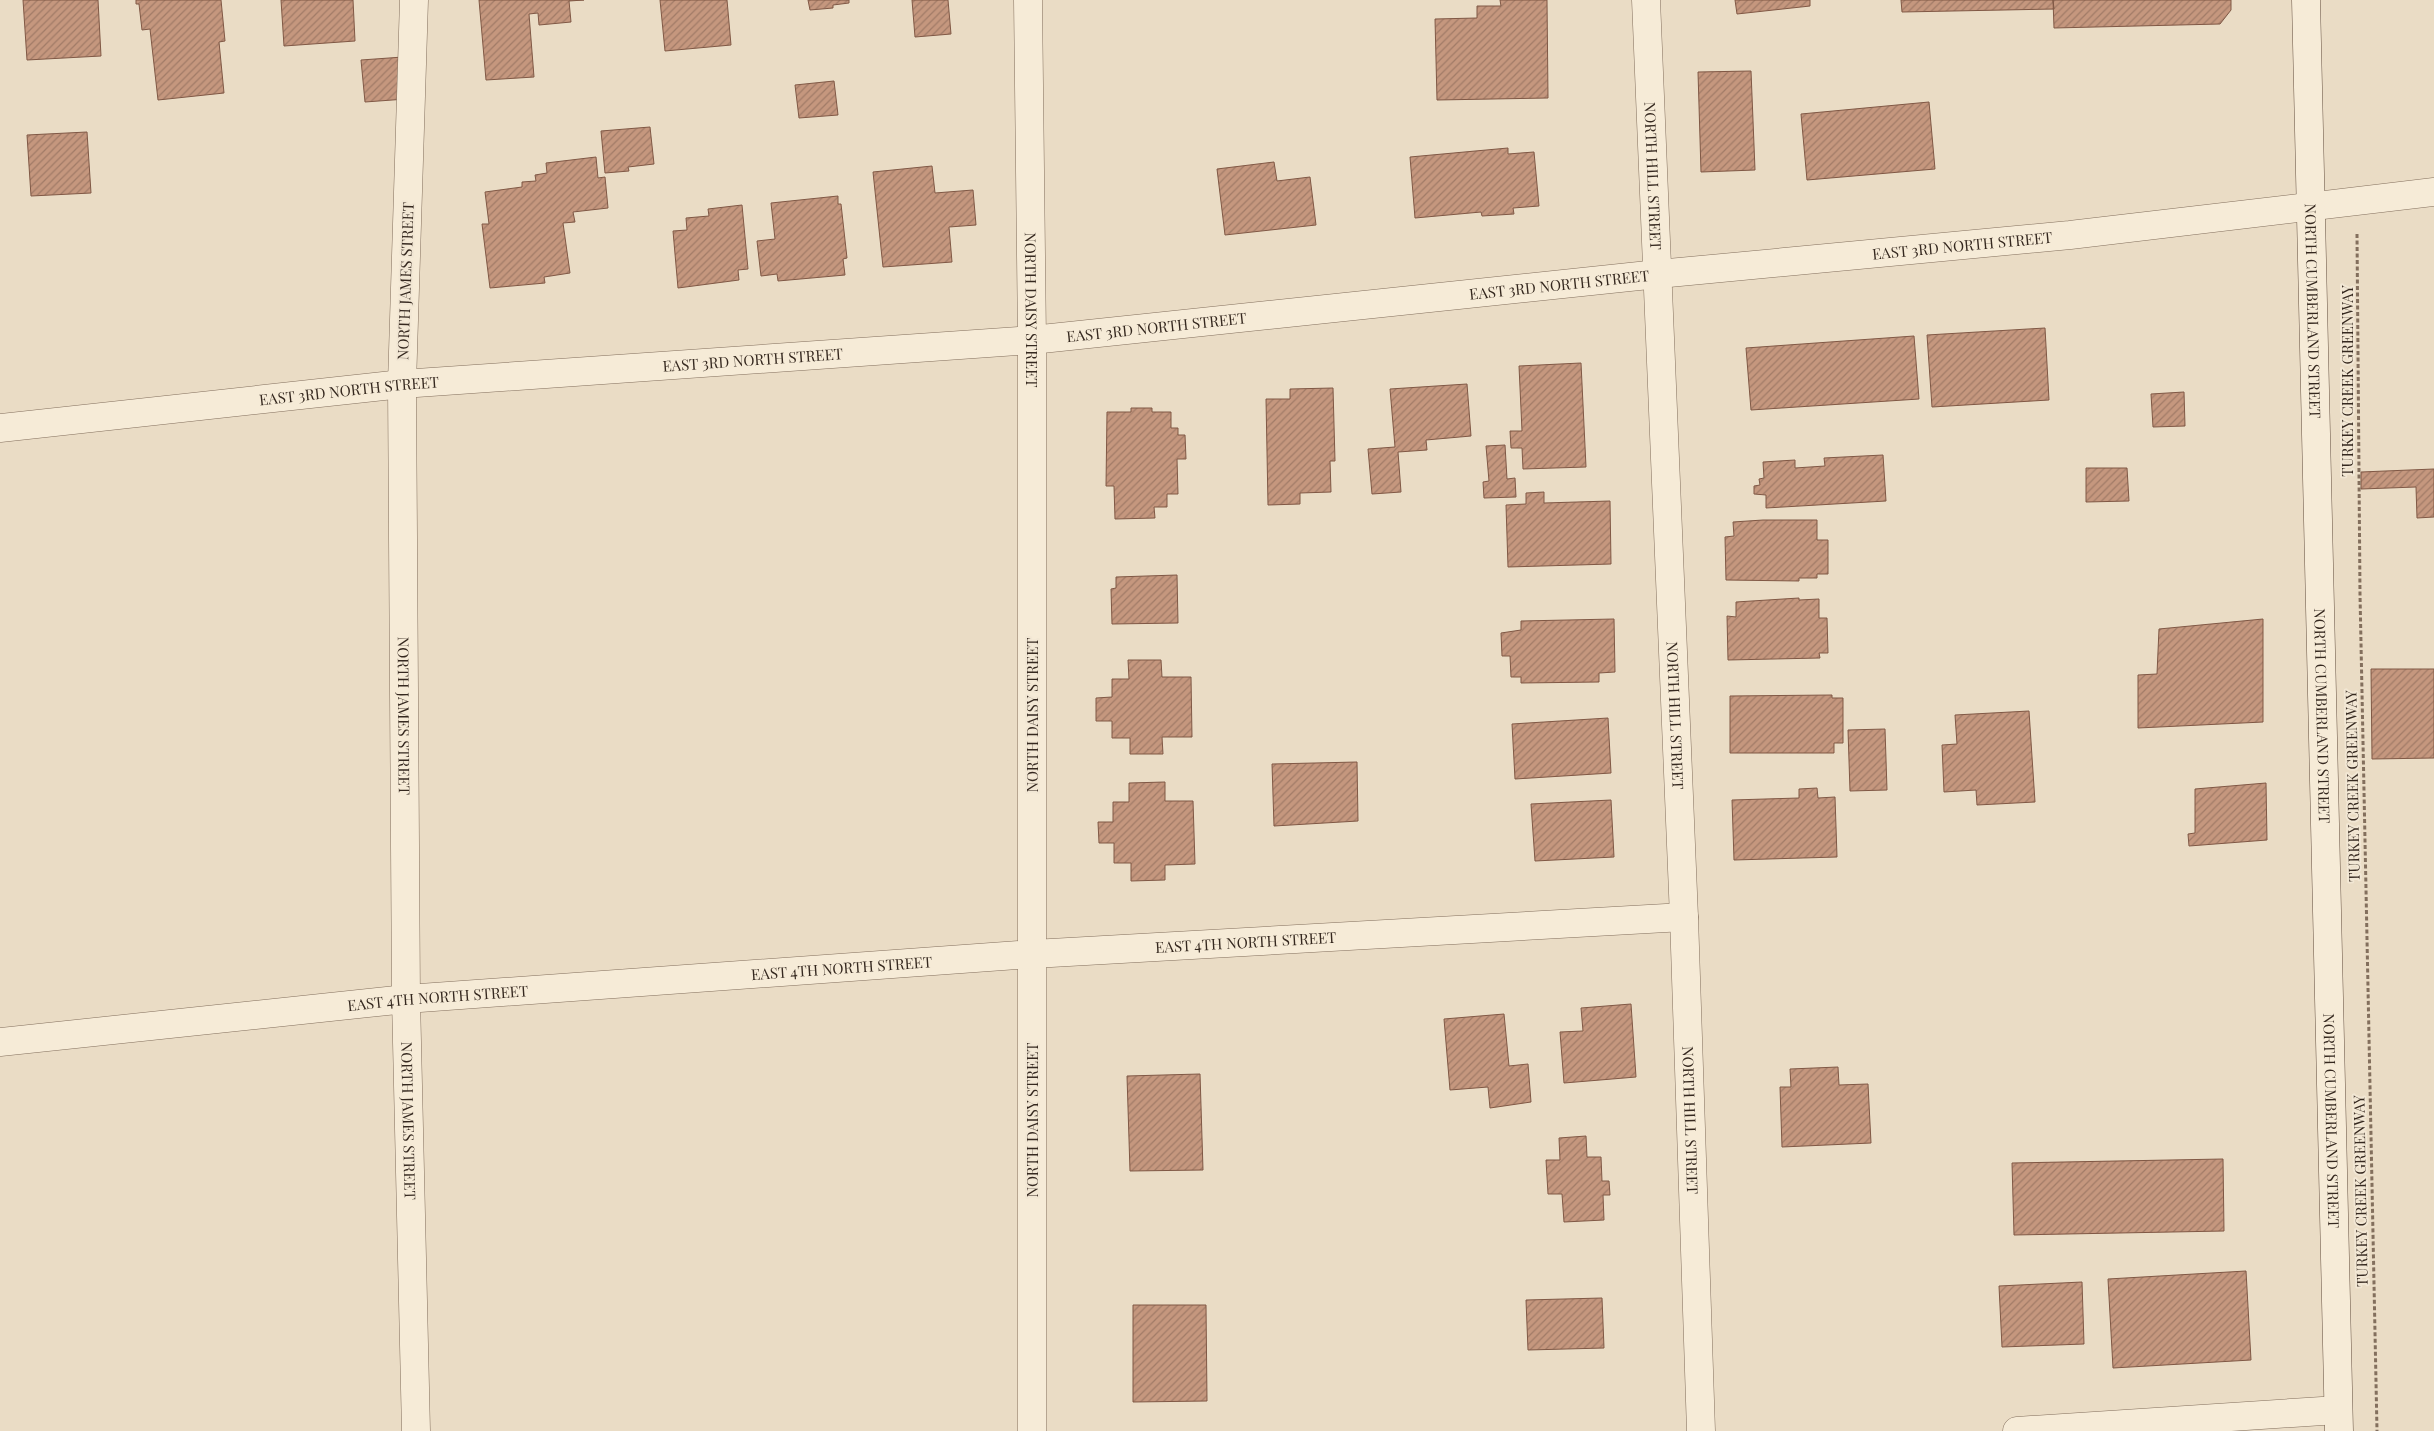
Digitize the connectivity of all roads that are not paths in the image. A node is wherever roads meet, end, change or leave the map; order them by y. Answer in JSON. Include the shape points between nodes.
{"nodes":[{"id":1,"x":414,"y":0,"type":"edge"},
{"id":2,"x":1028,"y":0,"type":"edge"},
{"id":3,"x":1646,"y":0,"type":"edge"},
{"id":4,"x":2306,"y":0,"type":"edge"},
{"id":5,"x":2434,"y":192,"type":"edge"},
{"id":6,"x":2312,"y":207,"type":"junction"},
{"id":7,"x":1658,"y":274,"type":"junction"},
{"id":8,"x":1032,"y":340,"type":"junction"},
{"id":9,"x":402,"y":384,"type":"junction"},
{"id":10,"x":0,"y":428,"type":"edge"},
{"id":11,"x":1684,"y":917,"type":"junction"},
{"id":12,"x":1033,"y":954,"type":"junction"},
{"id":13,"x":406,"y":999,"type":"junction"},
{"id":14,"x":0,"y":1042,"type":"edge"},
{"id":15,"x":2338,"y":1421,"type":"edge"},
{"id":16,"x":416,"y":1431,"type":"edge"},
{"id":17,"x":1032,"y":1431,"type":"edge"},
{"id":18,"x":1701,"y":1431,"type":"edge"},
{"id":19,"x":2017,"y":1431,"type":"edge"}],
"edges":[{"from":1,"to":9,"type":"street","name":"NORTH JAMES STREET"},
{"from":2,"to":8,"type":"street","name":"NORTH DAISY STREET"},
{"from":3,"to":7,"type":"street","name":"NORTH HILL STREET"},
{"from":4,"to":6,"type":"street","name":"NORTH CUMBERLAND STREET"},
{"from":5,"to":6,"type":"street","name":"EAST 3RD NORTH STREET"},
{"from":6,"to":7,"type":"street","name":"EAST 3RD NORTH STREET","via":[[2060,236]]},
{"from":6,"to":15,"type":"street","name":"NORTH CUMBERLAND STREET"},
{"from":7,"to":8,"type":"street","name":"EAST 3RD NORTH STREET"},
{"from":7,"to":11,"type":"street","name":"NORTH HILL STREET"},
{"from":8,"to":9,"type":"street","name":"EAST 3RD NORTH STREET"},
{"from":8,"to":12,"type":"street","name":"NORTH DAISY STREET"},
{"from":9,"to":10,"type":"street","name":"EAST 3RD NORTH STREET"},
{"from":9,"to":13,"type":"street","name":"NORTH JAMES STREET"},
{"from":11,"to":12,"type":"street","name":"EAST 4TH NORTH STREET"},
{"from":11,"to":18,"type":"street","name":"NORTH HILL STREET"},
{"from":12,"to":13,"type":"street","name":"EAST 4TH NORTH STREET"},
{"from":12,"to":17,"type":"street","name":"NORTH DAISY STREET"},
{"from":13,"to":14,"type":"street","name":"EAST 4TH NORTH STREET"},
{"from":13,"to":16,"type":"street","name":"NORTH JAMES STREET"},
{"from":15,"to":19,"type":"street"}]}
